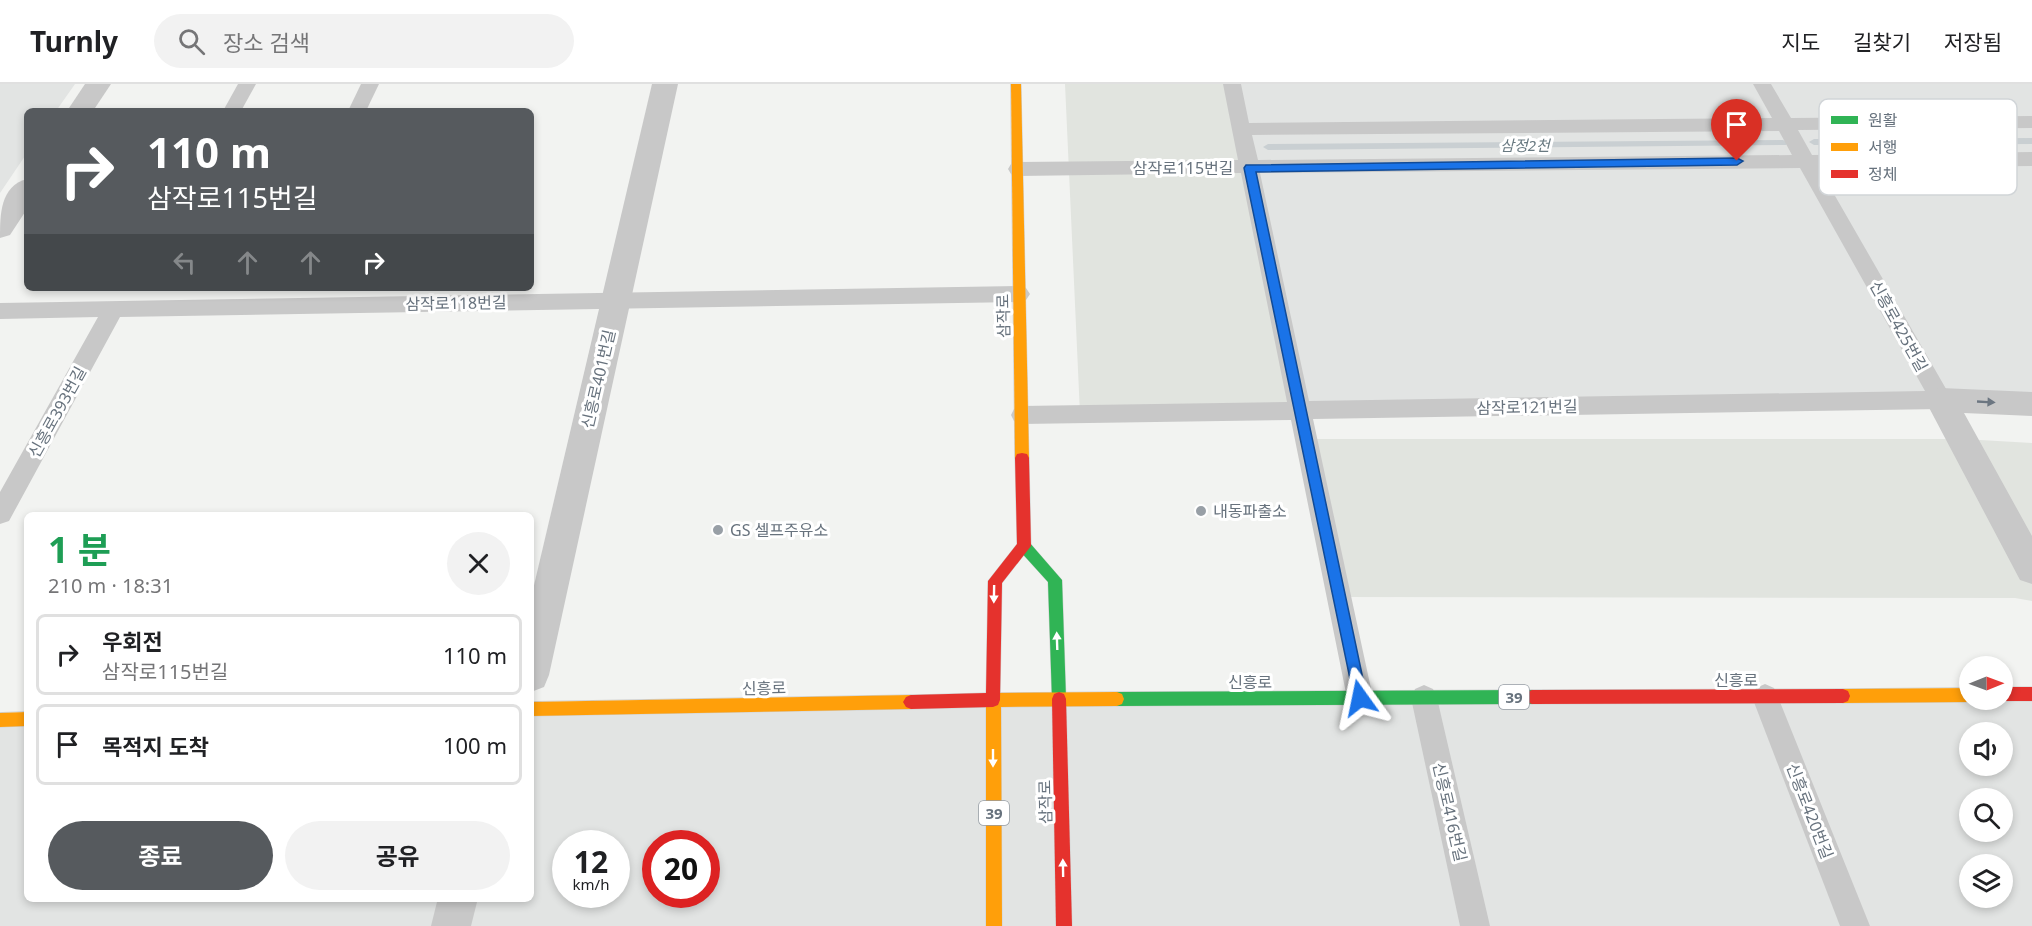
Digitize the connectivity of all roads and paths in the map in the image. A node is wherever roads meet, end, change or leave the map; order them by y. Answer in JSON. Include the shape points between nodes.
{"nodes":[{"id":1,"x":98,"y":84,"type":"edge"},
{"id":2,"x":247,"y":84,"type":"edge"},
{"id":3,"x":370,"y":84,"type":"edge"},
{"id":4,"x":665,"y":84,"type":"edge"},
{"id":5,"x":1016,"y":84,"type":"edge"},
{"id":6,"x":1232,"y":84,"type":"edge"},
{"id":7,"x":1762,"y":84,"type":"edge"},
{"id":8,"x":82,"y":108,"type":"edge"},
{"id":9,"x":234,"y":108,"type":"edge"},
{"id":10,"x":358,"y":108,"type":"edge"},
{"id":11,"x":2017,"y":122,"type":"edge"},
{"id":12,"x":2032,"y":122,"type":"edge"},
{"id":13,"x":1786,"y":124,"type":"junction"},
{"id":14,"x":1819,"y":124,"type":"edge"},
{"id":15,"x":1241,"y":129,"type":"junction"},
{"id":16,"x":2017,"y":159,"type":"edge"},
{"id":17,"x":2032,"y":159,"type":"edge"},
{"id":18,"x":1807,"y":160,"type":"junction"},
{"id":19,"x":1819,"y":160,"type":"edge"},
{"id":20,"x":1250,"y":168,"type":"junction"},
{"id":21,"x":1018,"y":169,"type":"junction"},
{"id":22,"x":1819,"y":181,"type":"edge"},
{"id":23,"x":24,"y":193,"type":"edge"},
{"id":24,"x":1827,"y":195,"type":"edge"},
{"id":25,"x":0,"y":228,"type":"edge"},
{"id":26,"x":132,"y":291,"type":"edge"},
{"id":27,"x":1019,"y":294,"type":"junction"},
{"id":28,"x":269,"y":297,"type":"edge"},
{"id":29,"x":616,"y":301,"type":"junction"},
{"id":30,"x":118,"y":309,"type":"junction"},
{"id":31,"x":0,"y":311,"type":"edge"},
{"id":32,"x":1941,"y":400,"type":"junction"},
{"id":33,"x":2032,"y":404,"type":"edge"},
{"id":34,"x":1300,"y":411,"type":"junction"},
{"id":35,"x":1022,"y":414,"type":"junction"},
{"id":36,"x":0,"y":514,"type":"edge"},
{"id":37,"x":1024,"y":546,"type":"junction"},
{"id":38,"x":2032,"y":570,"type":"edge"},
{"id":39,"x":534,"y":662,"type":"edge"},
{"id":40,"x":2013,"y":694,"type":"edge"},
{"id":41,"x":2032,"y":694,"type":"edge"},
{"id":42,"x":1959,"y":695,"type":"edge"},
{"id":43,"x":1765,"y":697,"type":"junction"},
{"id":44,"x":1360,"y":698,"type":"junction"},
{"id":45,"x":1424,"y":698,"type":"junction"},
{"id":46,"x":1059,"y":699,"type":"junction"},
{"id":47,"x":993,"y":700,"type":"junction"},
{"id":48,"x":534,"y":709,"type":"edge"},
{"id":49,"x":24,"y":719,"type":"edge"},
{"id":50,"x":0,"y":720,"type":"edge"},
{"id":51,"x":457,"y":902,"type":"edge"},
{"id":52,"x":451,"y":926,"type":"edge"},
{"id":53,"x":994,"y":926,"type":"edge"},
{"id":54,"x":1064,"y":926,"type":"edge"},
{"id":55,"x":1475,"y":926,"type":"edge"},
{"id":56,"x":1855,"y":926,"type":"edge"}],
"edges":[{"from":1,"to":8,"type":"street"},
{"from":2,"to":9,"type":"lane"},
{"from":3,"to":10,"type":"lane"},
{"from":4,"to":29,"type":"street","name":"신흥로401번길"},
{"from":5,"to":21,"type":"street","name":"삼작로"},
{"from":6,"to":15,"type":"lane"},
{"from":7,"to":13,"type":"lane","name":"신흥로425번길"},
{"from":11,"to":12,"type":"lane"},
{"from":13,"to":14,"type":"lane"},
{"from":13,"to":15,"type":"lane"},
{"from":13,"to":18,"type":"lane","name":"신흥로425번길"},
{"from":15,"to":20,"type":"lane"},
{"from":16,"to":17,"type":"lane","name":"삼작로115번길"},
{"from":18,"to":19,"type":"lane","name":"삼작로115번길"},
{"from":18,"to":20,"type":"lane","name":"삼작로115번길"},
{"from":18,"to":22,"type":"lane","name":"신흥로425번길"},
{"from":20,"to":21,"type":"lane","name":"삼작로115번길"},
{"from":20,"to":34,"type":"lane"},
{"from":21,"to":27,"type":"street","name":"삼작로"},
{"from":23,"to":25,"type":"street"},
{"from":24,"to":32,"type":"lane","name":"신흥로425번길"},
{"from":26,"to":30,"type":"lane","name":"신흥로393번길"},
{"from":27,"to":29,"type":"lane","name":"삼작로118번길"},
{"from":27,"to":35,"type":"street","name":"삼작로"},
{"from":28,"to":29,"type":"lane","name":"삼작로118번길"},
{"from":28,"to":30,"type":"lane","name":"삼작로118번길"},
{"from":29,"to":39,"type":"street","name":"신흥로401번길"},
{"from":30,"to":31,"type":"lane","name":"삼작로118번길"},
{"from":30,"to":36,"type":"lane","name":"신흥로393번길"},
{"from":32,"to":33,"type":"street","name":"삼작로121번길","one_way":true},
{"from":32,"to":34,"type":"lane","name":"삼작로121번길"},
{"from":32,"to":38,"type":"street","name":"신흥로425번길"},
{"from":34,"to":35,"type":"lane","name":"삼작로121번길"},
{"from":34,"to":44,"type":"lane"},
{"from":35,"to":37,"type":"street","name":"삼작로"},
{"from":46,"to":37,"type":"street","name":"삼작로","one_way":true,"via":[[1055,580]]},
{"from":37,"to":47,"type":"street","one_way":true,"via":[[995,581]]},
{"from":40,"to":41,"type":"street"},
{"from":42,"to":43,"type":"street","name":"신흥로","number":"39"},
{"from":43,"to":45,"type":"street","name":"신흥로","number":"39"},
{"from":43,"to":56,"type":"lane","name":"신흥로420번길"},
{"from":44,"to":45,"type":"street","name":"신흥로","number":"39"},
{"from":44,"to":46,"type":"street","name":"신흥로","number":"39"},
{"from":45,"to":55,"type":"lane","name":"신흥로416번길"},
{"from":46,"to":47,"type":"street","name":"신흥로","number":"39"},
{"from":54,"to":46,"type":"street","name":"삼작로","one_way":true},
{"from":47,"to":48,"type":"street","name":"신흥로"},
{"from":47,"to":53,"type":"street","number":"39","one_way":true},
{"from":49,"to":50,"type":"street"},
{"from":51,"to":52,"type":"street"}]}
